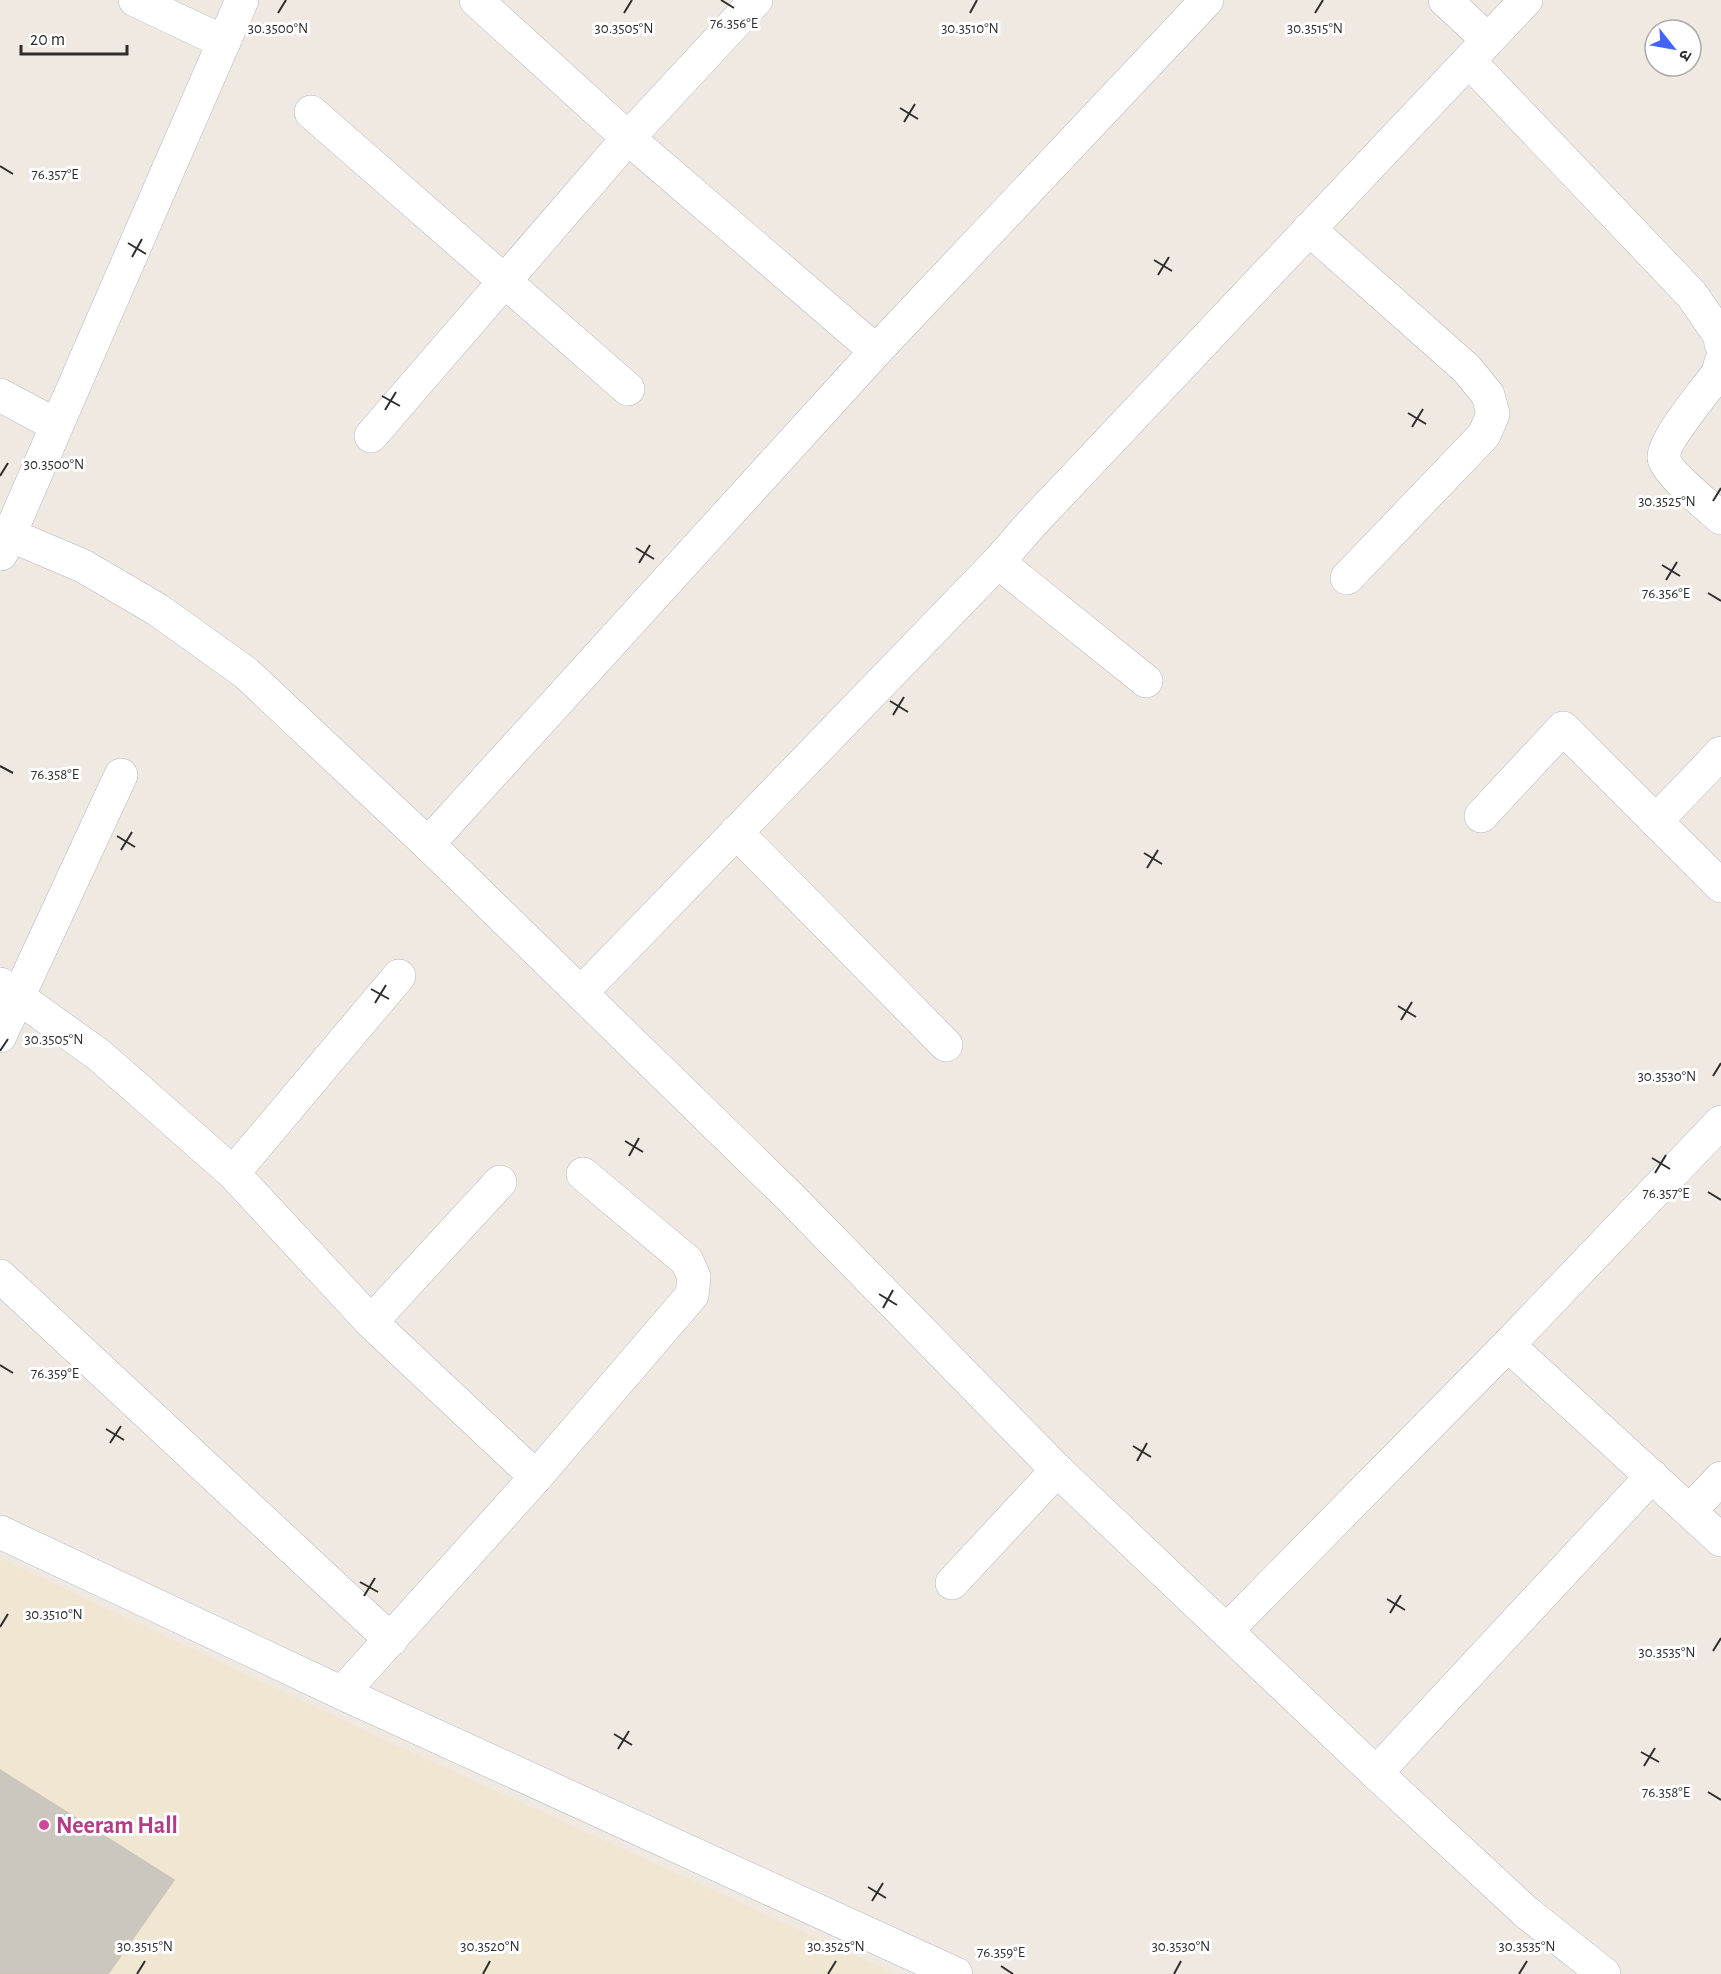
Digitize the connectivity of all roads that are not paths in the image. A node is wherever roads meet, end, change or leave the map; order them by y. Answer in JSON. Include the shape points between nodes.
{"nodes":[{"id":1,"x":135,"y":0,"type":"edge"},
{"id":2,"x":242,"y":0,"type":"edge"},
{"id":3,"x":476,"y":0,"type":"edge"},
{"id":4,"x":756,"y":0,"type":"edge"},
{"id":5,"x":1207,"y":0,"type":"edge"},
{"id":6,"x":1445,"y":0,"type":"edge"},
{"id":7,"x":1526,"y":0,"type":"edge"},
{"id":8,"x":224,"y":42,"type":"junction"},
{"id":9,"x":1478,"y":50,"type":"junction"},
{"id":10,"x":311,"y":112,"type":"dead end"},
{"id":11,"x":628,"y":138,"type":"junction"},
{"id":12,"x":1309,"y":229,"type":"junction"},
{"id":13,"x":504,"y":281,"type":"junction"},
{"id":14,"x":1721,"y":344,"type":"edge"},
{"id":15,"x":876,"y":351,"type":"junction"},
{"id":16,"x":1721,"y":362,"type":"edge"},
{"id":17,"x":628,"y":389,"type":"dead end"},
{"id":18,"x":0,"y":395,"type":"edge"},
{"id":19,"x":56,"y":424,"type":"junction"},
{"id":20,"x":372,"y":435,"type":"dead end"},
{"id":21,"x":1721,"y":518,"type":"edge"},
{"id":22,"x":5,"y":546,"type":"edge"},
{"id":23,"x":998,"y":562,"type":"junction"},
{"id":24,"x":1347,"y":578,"type":"dead end"},
{"id":25,"x":1146,"y":681,"type":"dead end"},
{"id":26,"x":1721,"y":753,"type":"edge"},
{"id":27,"x":121,"y":775,"type":"dead end"},
{"id":28,"x":1481,"y":816,"type":"dead end"},
{"id":29,"x":1656,"y":821,"type":"junction"},
{"id":30,"x":735,"y":832,"type":"junction"},
{"id":31,"x":428,"y":844,"type":"junction"},
{"id":32,"x":1721,"y":886,"type":"edge"},
{"id":33,"x":399,"y":976,"type":"dead end"},
{"id":34,"x":9,"y":991,"type":"edge"},
{"id":35,"x":581,"y":993,"type":"junction"},
{"id":36,"x":0,"y":1036,"type":"edge"},
{"id":37,"x":946,"y":1045,"type":"dead end"},
{"id":38,"x":1721,"y":1122,"type":"edge"},
{"id":39,"x":233,"y":1173,"type":"junction"},
{"id":40,"x":582,"y":1174,"type":"dead end"},
{"id":41,"x":500,"y":1182,"type":"dead end"},
{"id":42,"x":0,"y":1276,"type":"edge"},
{"id":43,"x":371,"y":1322,"type":"junction"},
{"id":44,"x":1508,"y":1345,"type":"junction"},
{"id":45,"x":1057,"y":1470,"type":"junction"},
{"id":46,"x":1652,"y":1476,"type":"junction"},
{"id":47,"x":536,"y":1477,"type":"junction"},
{"id":48,"x":1721,"y":1478,"type":"edge"},
{"id":49,"x":1690,"y":1511,"type":"junction"},
{"id":50,"x":0,"y":1532,"type":"edge"},
{"id":51,"x":1721,"y":1540,"type":"edge"},
{"id":52,"x":952,"y":1583,"type":"dead end"},
{"id":53,"x":1227,"y":1630,"type":"junction"},
{"id":54,"x":391,"y":1640,"type":"junction"},
{"id":55,"x":342,"y":1693,"type":"junction"},
{"id":56,"x":1376,"y":1773,"type":"junction"},
{"id":57,"x":956,"y":1974,"type":"edge"},
{"id":58,"x":1604,"y":1974,"type":"edge"}],
"edges":[{"from":1,"to":8,"type":"street"},
{"from":2,"to":8,"type":"street"},
{"from":3,"to":11,"type":"street"},
{"from":4,"to":11,"type":"street"},
{"from":5,"to":15,"type":"street"},
{"from":6,"to":9,"type":"street"},
{"from":7,"to":9,"type":"street"},
{"from":8,"to":19,"type":"street"},
{"from":9,"to":12,"type":"street"},
{"from":9,"to":14,"type":"street","via":[[1692,295],[1720,336]]},
{"from":10,"to":13,"type":"street"},
{"from":11,"to":13,"type":"street"},
{"from":11,"to":15,"type":"street"},
{"from":12,"to":23,"type":"street"},
{"from":12,"to":24,"type":"street","via":[[1467,369],[1488,395],[1493,414],[1484,435]]},
{"from":13,"to":17,"type":"street"},
{"from":13,"to":20,"type":"street"},
{"from":15,"to":31,"type":"street"},
{"from":16,"to":21,"type":"street","via":[[1718,373],[1667,443],[1664,458],[1671,471]]},
{"from":18,"to":19,"type":"street"},
{"from":19,"to":22,"type":"street"},
{"from":22,"to":31,"type":"street","via":[[83,566],[158,610],[246,673]]},
{"from":23,"to":25,"type":"street"},
{"from":23,"to":30,"type":"street"},
{"from":26,"to":29,"type":"street"},
{"from":27,"to":34,"type":"street"},
{"from":28,"to":29,"type":"street","via":[[1563,728]]},
{"from":29,"to":32,"type":"street"},
{"from":30,"to":35,"type":"street"},
{"from":30,"to":37,"type":"street"},
{"from":31,"to":35,"type":"street"},
{"from":33,"to":39,"type":"street"},
{"from":34,"to":36,"type":"street"},
{"from":34,"to":39,"type":"street","via":[[99,1055]]},
{"from":35,"to":45,"type":"street","via":[[790,1197]]},
{"from":38,"to":44,"type":"street"},
{"from":39,"to":43,"type":"street"},
{"from":40,"to":47,"type":"street","via":[[687,1261],[694,1277],[692,1295]]},
{"from":41,"to":43,"type":"street"},
{"from":42,"to":54,"type":"street"},
{"from":43,"to":47,"type":"street"},
{"from":44,"to":46,"type":"street"},
{"from":44,"to":53,"type":"street"},
{"from":45,"to":52,"type":"street"},
{"from":45,"to":53,"type":"street"},
{"from":46,"to":49,"type":"street"},
{"from":46,"to":56,"type":"street"},
{"from":47,"to":54,"type":"street"},
{"from":48,"to":49,"type":"street"},
{"from":49,"to":51,"type":"street"},
{"from":50,"to":55,"type":"street"},
{"from":53,"to":56,"type":"street"},
{"from":54,"to":55,"type":"street"},
{"from":55,"to":57,"type":"street"},
{"from":56,"to":58,"type":"street","via":[[1526,1912]]}]}
